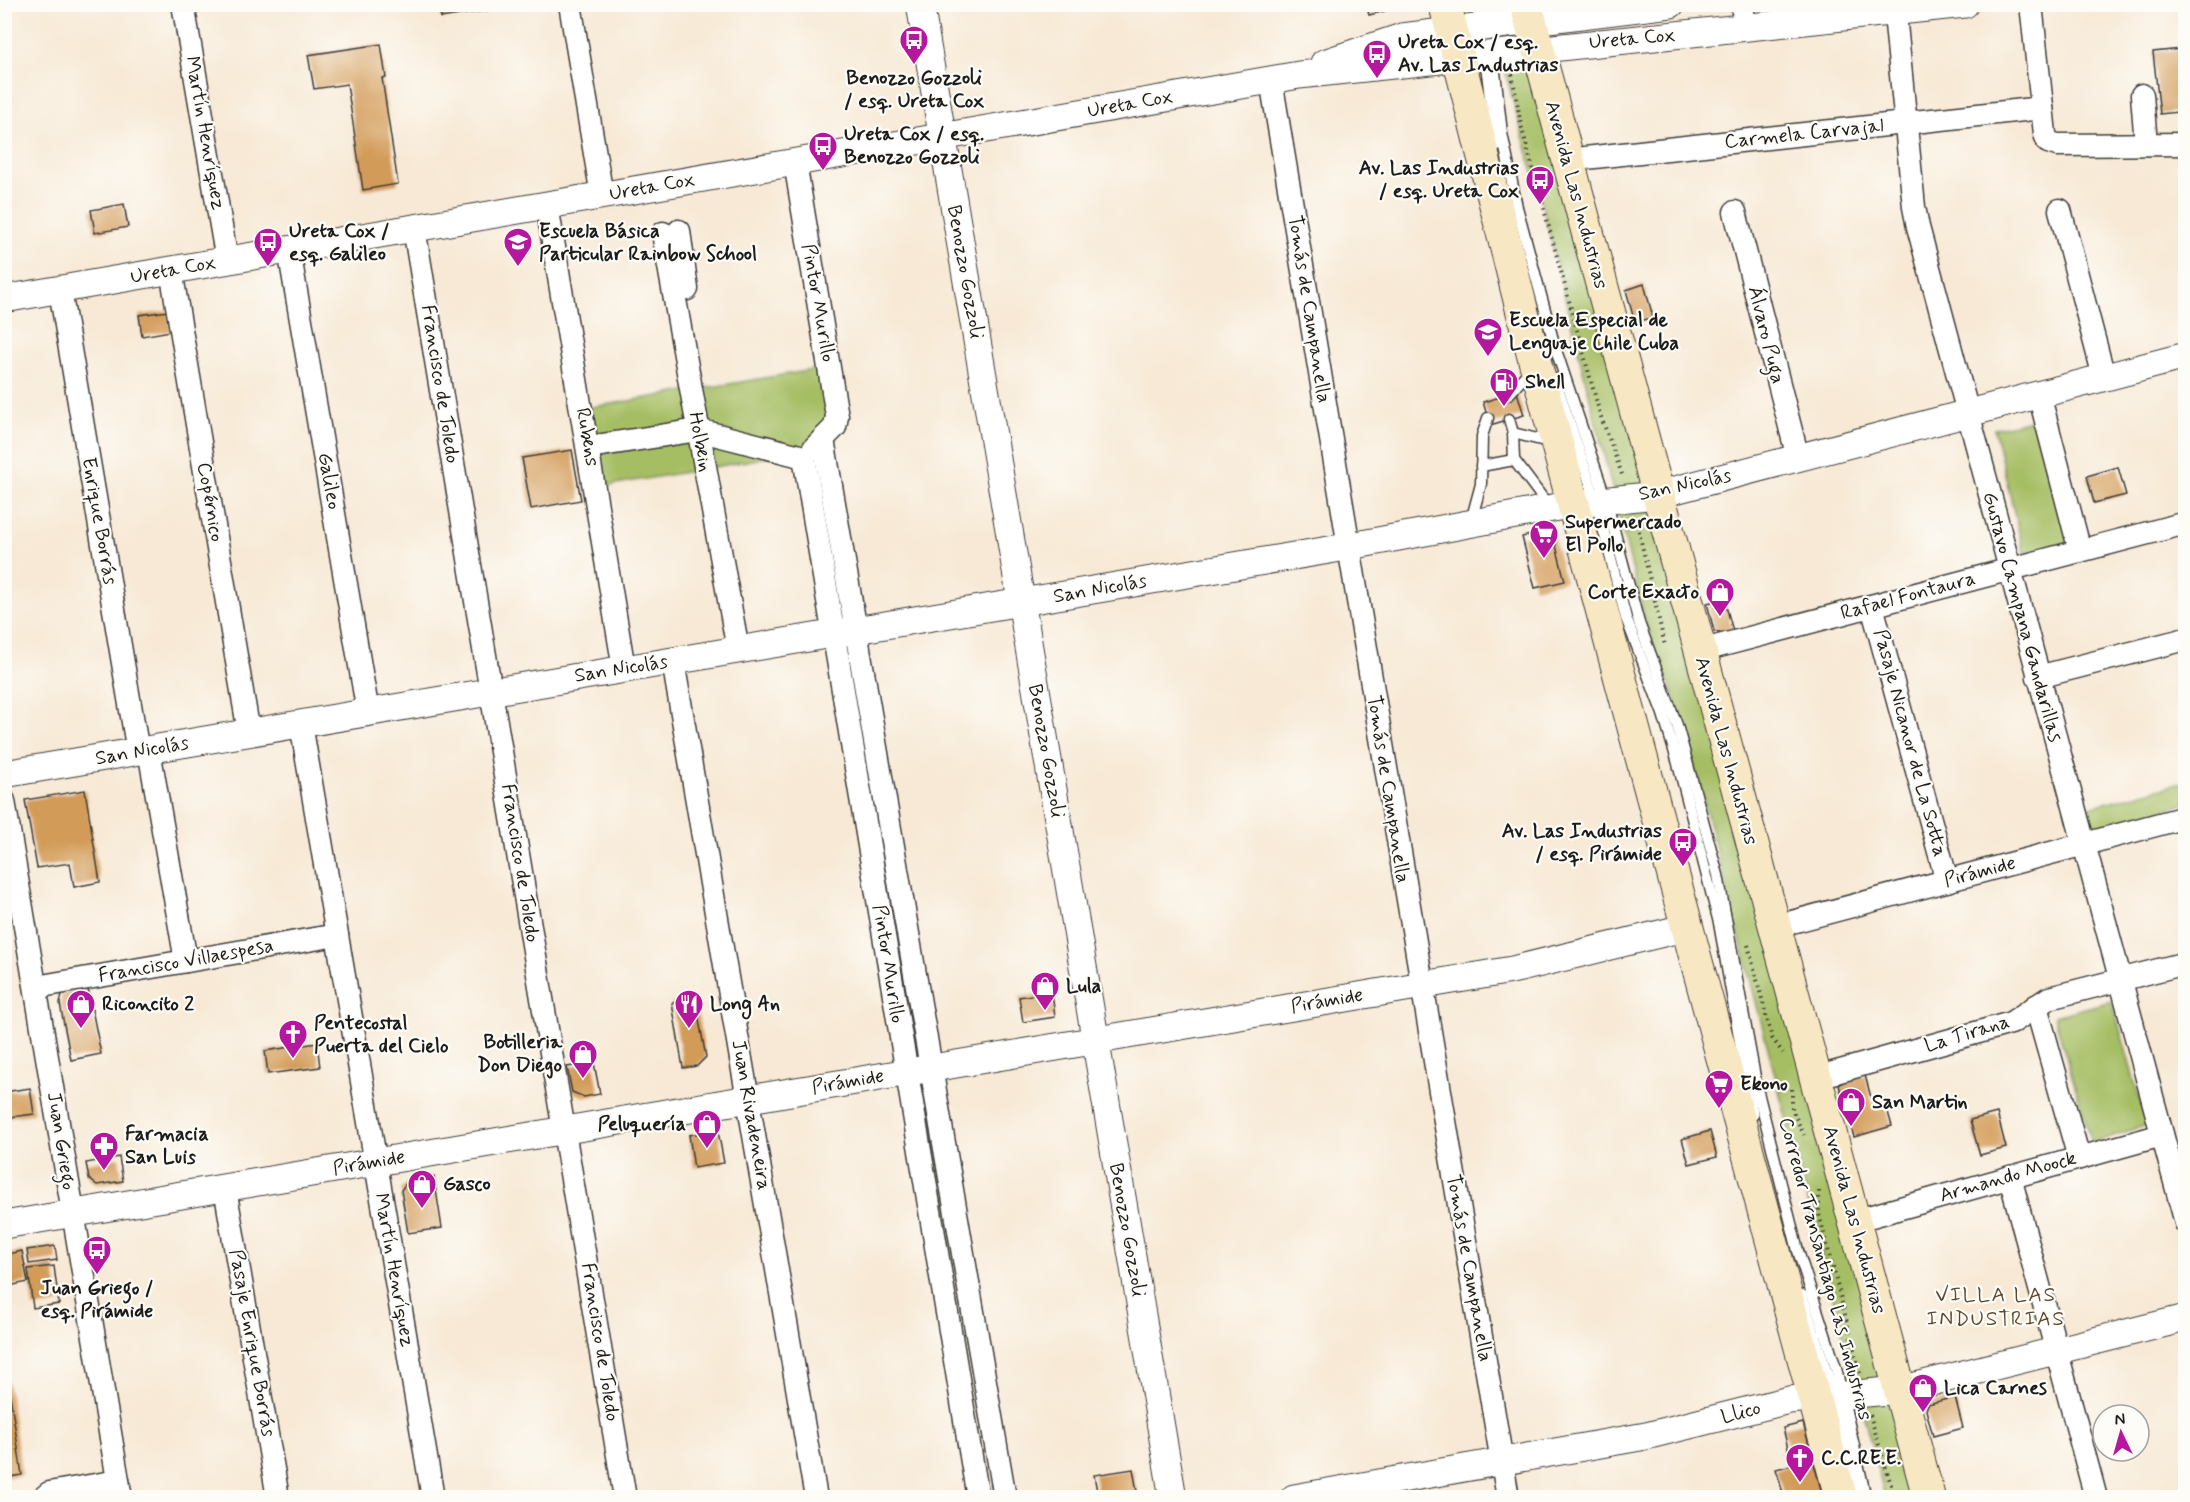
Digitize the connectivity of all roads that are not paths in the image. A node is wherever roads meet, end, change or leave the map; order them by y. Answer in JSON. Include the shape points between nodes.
{"nodes":[{"id":1,"x":183,"y":4,"type":"edge"},
{"id":2,"x":570,"y":4,"type":"edge"},
{"id":3,"x":920,"y":4,"type":"edge"},
{"id":4,"x":1671,"y":4,"type":"edge"},
{"id":5,"x":1965,"y":4,"type":"edge"},
{"id":6,"x":2031,"y":4,"type":"edge"},
{"id":7,"x":1895,"y":8,"type":"edge"},
{"id":8,"x":1744,"y":16,"type":"edge"},
{"id":9,"x":1531,"y":24,"type":"edge"},
{"id":10,"x":1478,"y":33,"type":"edge"},
{"id":11,"x":1271,"y":80,"type":"junction"},
{"id":12,"x":2142,"y":95,"type":"dead end"},
{"id":13,"x":2042,"y":108,"type":"junction"},
{"id":14,"x":1906,"y":123,"type":"junction"},
{"id":15,"x":942,"y":137,"type":"junction"},
{"id":16,"x":2146,"y":144,"type":"junction"},
{"id":17,"x":2186,"y":144,"type":"edge"},
{"id":18,"x":1567,"y":160,"type":"junction"},
{"id":19,"x":795,"y":162,"type":"junction"},
{"id":20,"x":602,"y":196,"type":"junction"},
{"id":21,"x":540,"y":207,"type":"junction"},
{"id":22,"x":2060,"y":210,"type":"dead end"},
{"id":23,"x":1735,"y":212,"type":"dead end"},
{"id":24,"x":414,"y":228,"type":"junction"},
{"id":25,"x":671,"y":232,"type":"dead end"},
{"id":26,"x":289,"y":250,"type":"junction"},
{"id":27,"x":227,"y":261,"type":"junction"},
{"id":28,"x":171,"y":270,"type":"junction"},
{"id":29,"x":54,"y":291,"type":"junction"},
{"id":30,"x":4,"y":299,"type":"edge"},
{"id":31,"x":2186,"y":356,"type":"edge"},
{"id":32,"x":1535,"y":362,"type":"junction"},
{"id":33,"x":2104,"y":377,"type":"junction"},
{"id":34,"x":1509,"y":394,"type":"dead end"},
{"id":35,"x":2039,"y":394,"type":"junction"},
{"id":36,"x":1969,"y":413,"type":"junction"},
{"id":37,"x":1488,"y":418,"type":"dead end"},
{"id":38,"x":1509,"y":419,"type":"dead end"},
{"id":39,"x":702,"y":431,"type":"junction"},
{"id":40,"x":1513,"y":433,"type":"junction"},
{"id":41,"x":823,"y":439,"type":"junction"},
{"id":42,"x":1557,"y":444,"type":"junction"},
{"id":43,"x":589,"y":447,"type":"junction"},
{"id":44,"x":804,"y":457,"type":"junction"},
{"id":45,"x":1798,"y":458,"type":"junction"},
{"id":46,"x":1514,"y":460,"type":"junction"},
{"id":47,"x":1481,"y":466,"type":"junction"},
{"id":48,"x":1656,"y":495,"type":"junction"},
{"id":49,"x":1581,"y":503,"type":"junction"},
{"id":50,"x":2186,"y":523,"type":"edge"},
{"id":51,"x":1471,"y":524,"type":"junction"},
{"id":52,"x":1349,"y":546,"type":"junction"},
{"id":53,"x":2080,"y":550,"type":"junction"},
{"id":54,"x":2009,"y":569,"type":"junction"},
{"id":55,"x":1021,"y":602,"type":"junction"},
{"id":56,"x":1872,"y":606,"type":"junction"},
{"id":57,"x":845,"y":632,"type":"junction"},
{"id":58,"x":2186,"y":639,"type":"edge"},
{"id":59,"x":738,"y":650,"type":"junction"},
{"id":60,"x":1700,"y":651,"type":"junction"},
{"id":61,"x":673,"y":661,"type":"junction"},
{"id":62,"x":616,"y":670,"type":"junction"},
{"id":63,"x":2038,"y":676,"type":"junction"},
{"id":64,"x":491,"y":692,"type":"junction"},
{"id":65,"x":368,"y":713,"type":"junction"},
{"id":66,"x":301,"y":724,"type":"junction"},
{"id":67,"x":249,"y":733,"type":"junction"},
{"id":68,"x":137,"y":752,"type":"junction"},
{"id":69,"x":4,"y":774,"type":"edge"},
{"id":70,"x":4,"y":801,"type":"edge"},
{"id":71,"x":2186,"y":817,"type":"edge"},
{"id":72,"x":2083,"y":844,"type":"junction"},
{"id":73,"x":1947,"y":881,"type":"junction"},
{"id":74,"x":1688,"y":927,"type":"junction"},
{"id":75,"x":1773,"y":927,"type":"junction"},
{"id":76,"x":337,"y":935,"type":"junction"},
{"id":77,"x":186,"y":962,"type":"junction"},
{"id":78,"x":2186,"y":963,"type":"edge"},
{"id":79,"x":2120,"y":981,"type":"junction"},
{"id":80,"x":1421,"y":985,"type":"junction"},
{"id":81,"x":36,"y":987,"type":"junction"},
{"id":82,"x":2036,"y":1006,"type":"junction"},
{"id":83,"x":1095,"y":1040,"type":"junction"},
{"id":84,"x":918,"y":1070,"type":"junction"},
{"id":85,"x":1815,"y":1078,"type":"junction"},
{"id":86,"x":748,"y":1099,"type":"junction"},
{"id":87,"x":564,"y":1130,"type":"junction"},
{"id":88,"x":2162,"y":1135,"type":"junction"},
{"id":89,"x":2079,"y":1158,"type":"junction"},
{"id":90,"x":376,"y":1162,"type":"junction"},
{"id":91,"x":2010,"y":1177,"type":"junction"},
{"id":92,"x":225,"y":1188,"type":"junction"},
{"id":93,"x":73,"y":1213,"type":"junction"},
{"id":94,"x":1854,"y":1221,"type":"junction"},
{"id":95,"x":2186,"y":1223,"type":"edge"},
{"id":96,"x":4,"y":1225,"type":"edge"},
{"id":97,"x":2186,"y":1318,"type":"edge"},
{"id":98,"x":2056,"y":1352,"type":"junction"},
{"id":99,"x":1900,"y":1390,"type":"junction"},
{"id":100,"x":1830,"y":1395,"type":"junction"},
{"id":101,"x":1502,"y":1462,"type":"junction"},
{"id":102,"x":119,"y":1489,"type":"edge"},
{"id":103,"x":43,"y":1497,"type":"edge"},
{"id":104,"x":278,"y":1497,"type":"edge"},
{"id":105,"x":433,"y":1497,"type":"edge"},
{"id":106,"x":626,"y":1497,"type":"edge"},
{"id":107,"x":816,"y":1497,"type":"edge"},
{"id":108,"x":978,"y":1497,"type":"edge"},
{"id":109,"x":1005,"y":1497,"type":"edge"},
{"id":110,"x":1173,"y":1497,"type":"edge"},
{"id":111,"x":1294,"y":1497,"type":"edge"},
{"id":112,"x":1508,"y":1497,"type":"edge"},
{"id":113,"x":1841,"y":1497,"type":"edge"},
{"id":114,"x":1857,"y":1497,"type":"edge"},
{"id":115,"x":1866,"y":1497,"type":"edge"},
{"id":116,"x":1929,"y":1497,"type":"edge"},
{"id":117,"x":2096,"y":1497,"type":"edge"}],
"edges":[{"from":1,"to":27,"type":"street","name":"Martín Henríquez"},
{"from":2,"to":20,"type":"street"},
{"from":3,"to":15,"type":"street","name":"Benozzo Gozzoli"},
{"from":4,"to":9,"type":"street","name":"Ureta Cox"},
{"from":5,"to":7,"type":"street","name":"Ureta Cox"},
{"from":6,"to":13,"type":"street"},
{"from":7,"to":8,"type":"street","name":"Ureta Cox"},
{"from":7,"to":14,"type":"street","name":"Gustavo Campana Gandarillas"},
{"from":8,"to":9,"type":"street","name":"Ureta Cox"},
{"from":9,"to":10,"type":"street","name":"Ureta Cox"},
{"from":9,"to":18,"type":"main road","name":"Avenida Las Industrias"},
{"from":10,"to":11,"type":"street","name":"Ureta Cox"},
{"from":10,"to":32,"type":"main road"},
{"from":10,"to":49,"type":"lane","name":"Corredor Transantiago Las Industrias","via":[[1508,207],[1550,360]]},
{"from":11,"to":15,"type":"street","name":"Ureta Cox"},
{"from":11,"to":52,"type":"street","name":"Tomás de Campanella"},
{"from":12,"to":16,"type":"street"},
{"from":13,"to":14,"type":"street","name":"Carmela Carvajal"},
{"from":13,"to":16,"type":"street","via":[[2048,142],[2056,145]]},
{"from":14,"to":18,"type":"street","name":"Carmela Carvajal"},
{"from":14,"to":36,"type":"street","name":"Gustavo Campana Gandarillas","via":[[1914,207]]},
{"from":15,"to":19,"type":"street","name":"Ureta Cox"},
{"from":15,"to":55,"type":"street","name":"Benozzo Gozzoli"},
{"from":16,"to":17,"type":"street"},
{"from":18,"to":48,"type":"main road","name":"Avenida Las Industrias"},
{"from":19,"to":20,"type":"street","name":"Ureta Cox"},
{"from":19,"to":41,"type":"street","name":"Pintor Murillo","via":[[837,416],[835,427]]},
{"from":20,"to":21,"type":"street","name":"Ureta Cox"},
{"from":21,"to":24,"type":"street","name":"Ureta Cox"},
{"from":21,"to":43,"type":"street","name":"Rubens"},
{"from":21,"to":62,"type":"street","name":"Rubens"},
{"from":22,"to":33,"type":"street"},
{"from":23,"to":45,"type":"street","name":"Álvaro Puga"},
{"from":24,"to":26,"type":"street","name":"Ureta Cox"},
{"from":24,"to":64,"type":"street","name":"Francisco de Toledo"},
{"from":25,"to":39,"type":"street","name":"Holbein"},
{"from":26,"to":27,"type":"street","name":"Ureta Cox"},
{"from":26,"to":65,"type":"street","name":"Galileo"},
{"from":27,"to":28,"type":"street","name":"Ureta Cox"},
{"from":28,"to":29,"type":"street","name":"Ureta Cox"},
{"from":28,"to":67,"type":"street","name":"Copérnico"},
{"from":29,"to":30,"type":"street","name":"Ureta Cox"},
{"from":29,"to":68,"type":"street","name":"Enrique Borrás"},
{"from":31,"to":33,"type":"street","name":"San Nicolás"},
{"from":32,"to":34,"type":"lane"},
{"from":32,"to":42,"type":"main road"},
{"from":33,"to":35,"type":"street","name":"San Nicolás"},
{"from":35,"to":36,"type":"street","name":"San Nicolás"},
{"from":35,"to":53,"type":"street"},
{"from":36,"to":45,"type":"street","name":"San Nicolás"},
{"from":36,"to":54,"type":"street","name":"Gustavo Campana Gandarillas"},
{"from":37,"to":47,"type":"lane","via":[[1482,436]]},
{"from":38,"to":40,"type":"lane"},
{"from":39,"to":43,"type":"street"},
{"from":39,"to":44,"type":"street"},
{"from":39,"to":59,"type":"street","name":"Holbein"},
{"from":40,"to":42,"type":"lane"},
{"from":40,"to":46,"type":"lane"},
{"from":41,"to":44,"type":"street","name":"Pintor Murillo"},
{"from":41,"to":57,"type":"street","name":"Pintor Murillo"},
{"from":42,"to":49,"type":"main road"},
{"from":43,"to":62,"type":"street","name":"Rubens"},
{"from":44,"to":57,"type":"street","name":"Pintor Murillo"},
{"from":45,"to":48,"type":"street","name":"San Nicolás"},
{"from":46,"to":47,"type":"lane"},
{"from":46,"to":49,"type":"lane"},
{"from":47,"to":51,"type":"lane"},
{"from":48,"to":49,"type":"street","name":"San Nicolás"},
{"from":48,"to":60,"type":"main road","name":"Avenida Las Industrias"},
{"from":49,"to":51,"type":"street","name":"San Nicolás"},
{"from":49,"to":74,"type":"main road"},
{"from":49,"to":100,"type":"lane","name":"Corredor Transantiago Las Industrias","via":[[1639,623],[1677,725],[1718,875],[1760,1098],[1798,1251],[1829,1342]]},
{"from":50,"to":53,"type":"street","name":"Rafael Fontaura"},
{"from":51,"to":52,"type":"street","name":"San Nicolás"},
{"from":52,"to":55,"type":"street","name":"San Nicolás"},
{"from":52,"to":80,"type":"street","name":"Tomás de Campanella"},
{"from":53,"to":54,"type":"street","name":"Rafael Fontaura"},
{"from":54,"to":56,"type":"street","name":"Rafael Fontaura"},
{"from":54,"to":63,"type":"street","name":"Gustavo Campana Gandarillas"},
{"from":55,"to":57,"type":"street","name":"San Nicolás"},
{"from":55,"to":83,"type":"street","name":"Benozzo Gozzoli"},
{"from":56,"to":60,"type":"street","name":"Rafael Fontaura"},
{"from":56,"to":73,"type":"street","name":"Pasaje Nicanor de La Sotta"},
{"from":57,"to":59,"type":"street","name":"San Nicolás"},
{"from":57,"to":84,"type":"street","name":"Pintor Murillo"},
{"from":58,"to":63,"type":"street"},
{"from":59,"to":61,"type":"street","name":"San Nicolás"},
{"from":60,"to":75,"type":"main road","name":"Avenida Las Industrias"},
{"from":61,"to":62,"type":"street","name":"San Nicolás"},
{"from":61,"to":86,"type":"street","name":"Juan Rivadeneira"},
{"from":62,"to":64,"type":"street","name":"San Nicolás"},
{"from":63,"to":72,"type":"street","name":"Gustavo Campana Gandarillas"},
{"from":64,"to":65,"type":"street","name":"San Nicolás"},
{"from":64,"to":87,"type":"street","name":"Francisco de Toledo"},
{"from":65,"to":66,"type":"street","name":"San Nicolás"},
{"from":66,"to":67,"type":"street","name":"San Nicolás"},
{"from":66,"to":76,"type":"street","name":"Martín Henríquez"},
{"from":67,"to":68,"type":"street","name":"San Nicolás"},
{"from":68,"to":69,"type":"street","name":"San Nicolás"},
{"from":68,"to":77,"type":"street"},
{"from":70,"to":81,"type":"street","name":"Juan Griego"},
{"from":71,"to":72,"type":"street","name":"Pirámide"},
{"from":72,"to":73,"type":"street","name":"Pirámide"},
{"from":72,"to":79,"type":"street","name":"Gustavo Campana Gandarillas"},
{"from":73,"to":75,"type":"street","name":"Pirámide"},
{"from":74,"to":80,"type":"street","name":"Pirámide","via":[[1551,963]]},
{"from":74,"to":100,"type":"main road"},
{"from":75,"to":85,"type":"main road","name":"Avenida Las Industrias"},
{"from":76,"to":77,"type":"street","name":"Francisco Villaespesa"},
{"from":76,"to":90,"type":"street","name":"Martín Henríquez"},
{"from":77,"to":81,"type":"street","name":"Francisco Villaespesa"},
{"from":78,"to":79,"type":"street","name":"La Tirana"},
{"from":79,"to":82,"type":"street","name":"La Tirana","via":[[2049,998]]},
{"from":79,"to":88,"type":"street","name":"Gustavo Campana Gandarillas"},
{"from":80,"to":83,"type":"street","name":"Pirámide"},
{"from":80,"to":101,"type":"street","name":"Tomás de Campanella"},
{"from":81,"to":93,"type":"street","name":"Juan Griego"},
{"from":82,"to":85,"type":"street","name":"La Tirana","via":[[2011,1023]]},
{"from":82,"to":89,"type":"street"},
{"from":83,"to":84,"type":"street","name":"Pirámide"},
{"from":83,"to":110,"type":"street","name":"Benozzo Gozzoli"},
{"from":84,"to":86,"type":"street","name":"Pirámide"},
{"from":84,"to":108,"type":"street","name":"Pintor Murillo"},
{"from":84,"to":109,"type":"street","name":"Pintor Murillo"},
{"from":85,"to":94,"type":"main road","name":"Avenida Las Industrias"},
{"from":86,"to":87,"type":"street","name":"Pirámide"},
{"from":86,"to":107,"type":"street","name":"Juan Rivadeneira"},
{"from":87,"to":90,"type":"street","name":"Pirámide"},
{"from":87,"to":106,"type":"street","name":"Francisco de Toledo"},
{"from":88,"to":89,"type":"street","name":"Armando Moock"},
{"from":88,"to":95,"type":"street","name":"Gustavo Campana Gandarillas"},
{"from":89,"to":91,"type":"street","name":"Armando Moock"},
{"from":90,"to":92,"type":"street","name":"Pirámide"},
{"from":90,"to":105,"type":"street","name":"Martín Henríquez"},
{"from":91,"to":94,"type":"street","name":"Armando Moock"},
{"from":91,"to":98,"type":"street"},
{"from":92,"to":93,"type":"street","name":"Pirámide"},
{"from":92,"to":104,"type":"street","name":"Pasaje Enrique Borrás"},
{"from":93,"to":96,"type":"street","name":"Pirámide"},
{"from":93,"to":102,"type":"street","name":"Juan Griego"},
{"from":94,"to":99,"type":"main road","name":"Avenida Las Industrias"},
{"from":97,"to":98,"type":"street","name":"Llico"},
{"from":98,"to":99,"type":"street","name":"Llico"},
{"from":98,"to":117,"type":"street"},
{"from":99,"to":100,"type":"street","name":"Llico"},
{"from":99,"to":116,"type":"main road","name":"Avenida Las Industrias"},
{"from":100,"to":101,"type":"street","name":"Llico","via":[[1789,1400],[1677,1430]]},
{"from":100,"to":113,"type":"main road"},
{"from":100,"to":114,"type":"lane","name":"Corredor Transantiago Las Industrias"},
{"from":100,"to":115,"type":"lane","name":"Corredor Transantiago Las Industrias"},
{"from":101,"to":111,"type":"street","name":"Llico"},
{"from":101,"to":112,"type":"street","name":"Tomás de Campanella"},
{"from":102,"to":103,"type":"street","name":"Juan Griego","via":[[49,1493]]}]}
